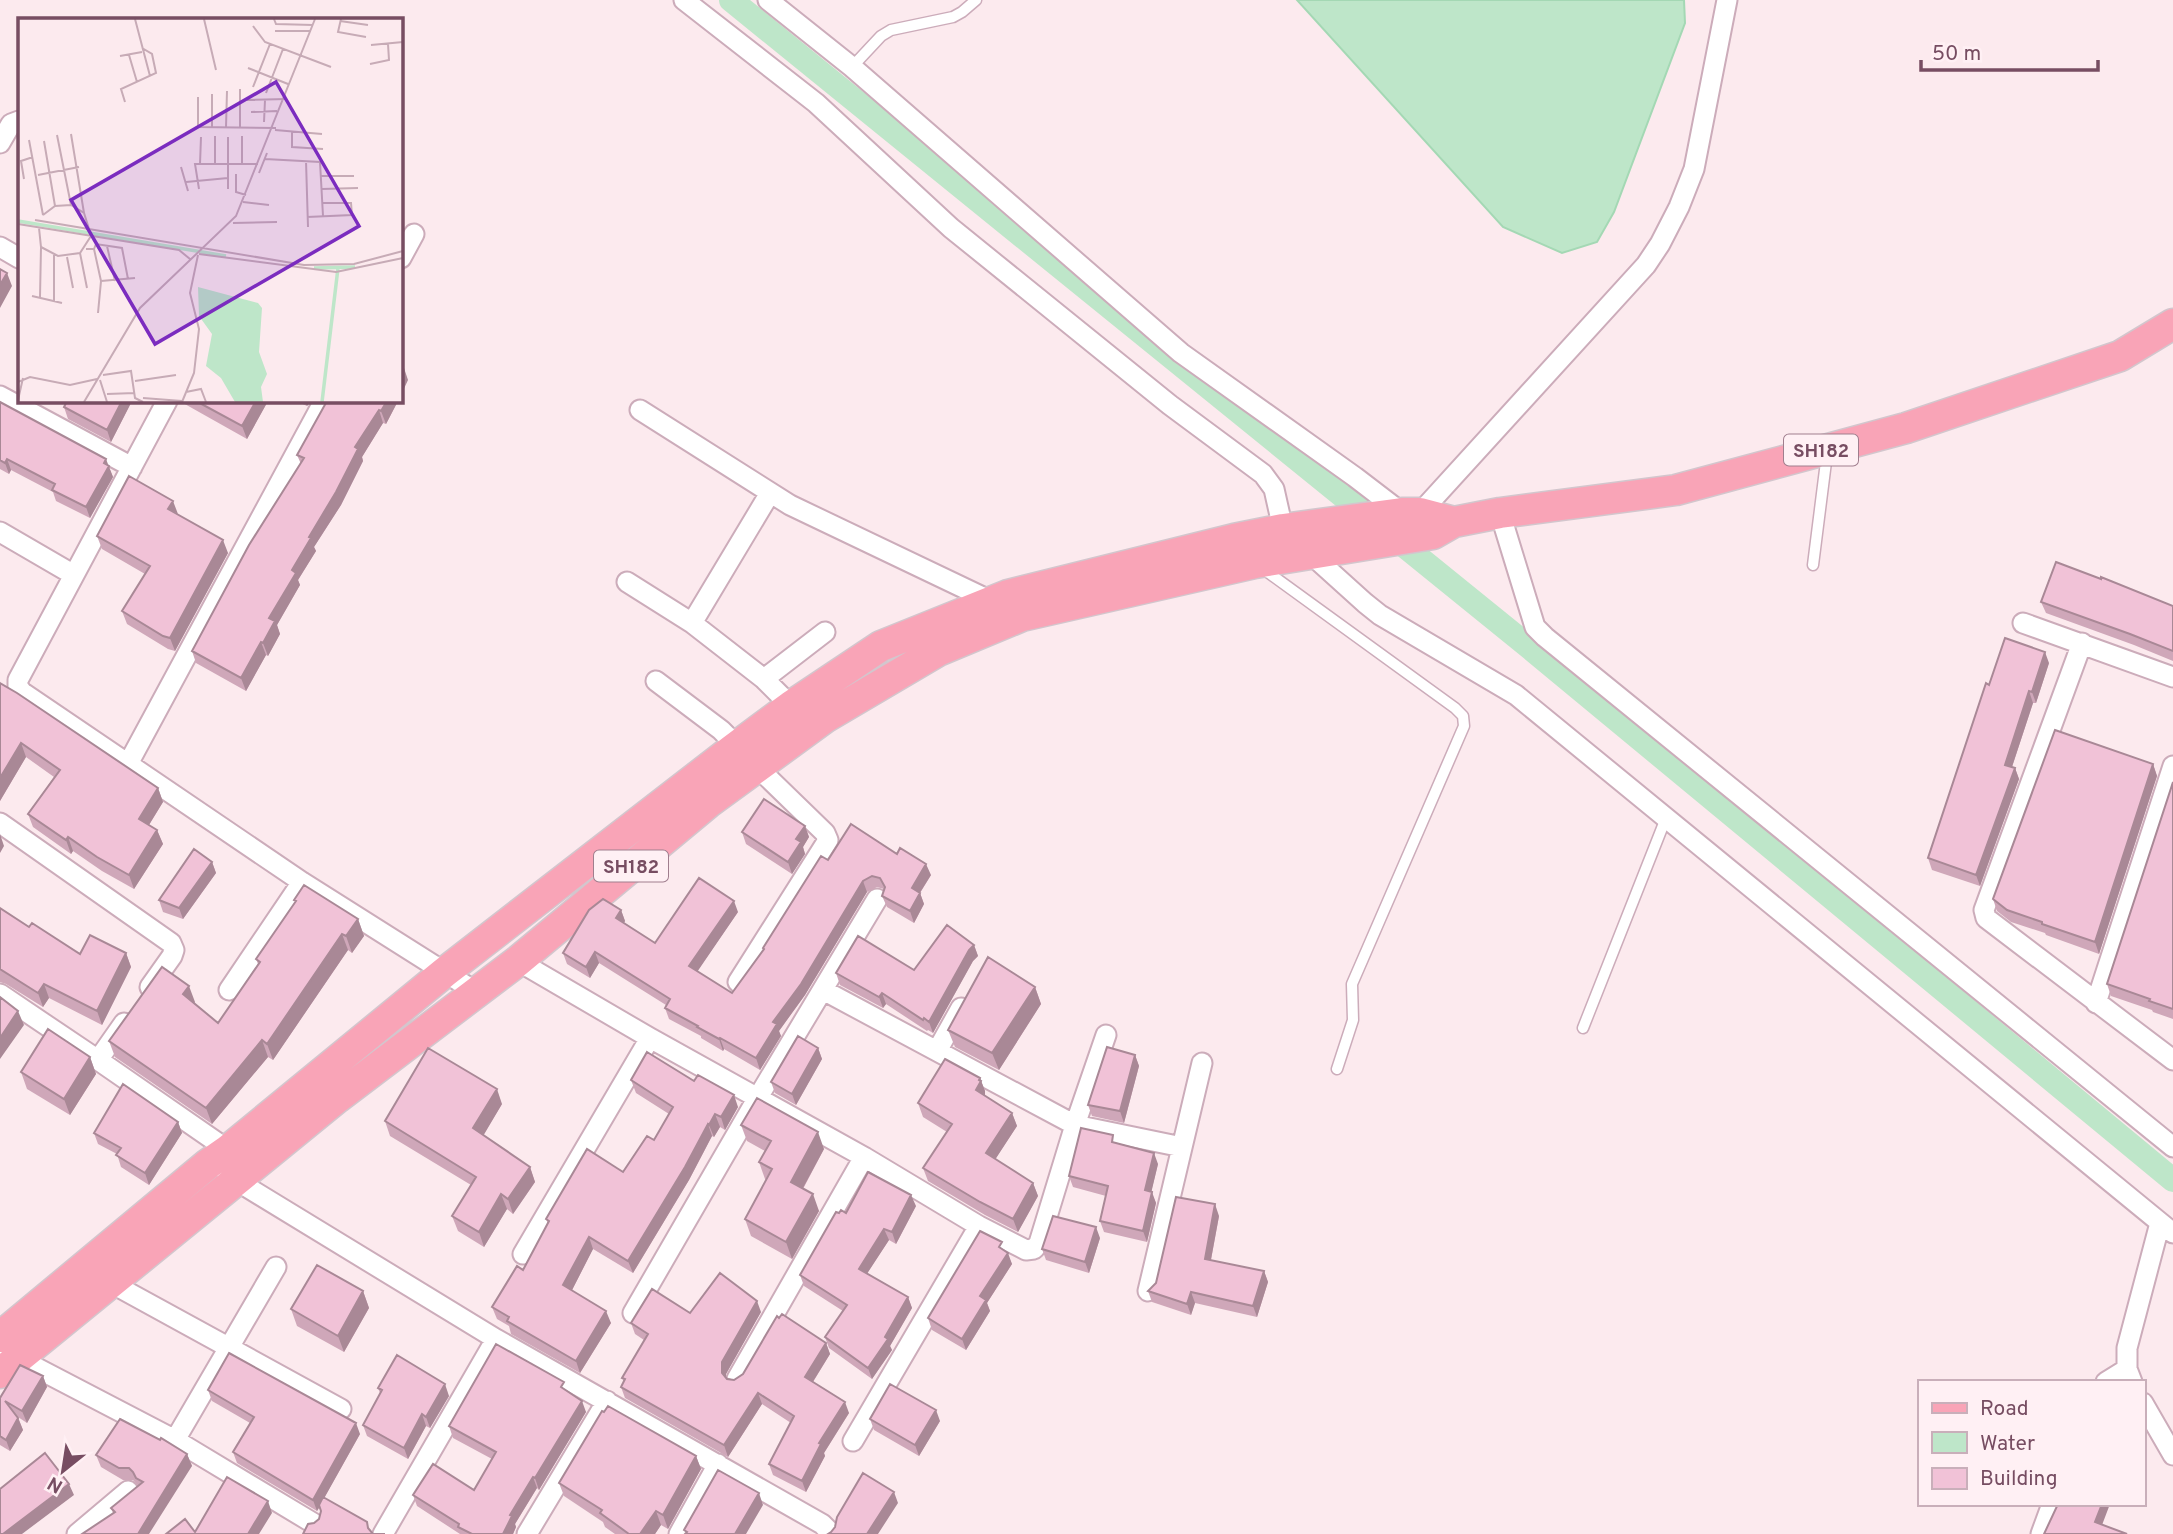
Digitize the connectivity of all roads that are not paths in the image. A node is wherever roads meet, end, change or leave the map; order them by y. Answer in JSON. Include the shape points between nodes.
{"nodes":[{"id":1,"x":684,"y":0,"type":"edge"},
{"id":2,"x":768,"y":0,"type":"edge"},
{"id":3,"x":976,"y":0,"type":"edge"},
{"id":4,"x":1727,"y":0,"type":"edge"},
{"id":5,"x":852,"y":67,"type":"junction"},
{"id":6,"x":18,"y":121,"type":"edge"},
{"id":7,"x":0,"y":142,"type":"edge"},
{"id":8,"x":414,"y":234,"type":"dead end"},
{"id":9,"x":0,"y":247,"type":"edge"},
{"id":10,"x":402,"y":256,"type":"edge"},
{"id":11,"x":18,"y":257,"type":"edge"},
{"id":12,"x":2173,"y":324,"type":"edge"},
{"id":13,"x":0,"y":396,"type":"edge"},
{"id":14,"x":166,"y":402,"type":"edge"},
{"id":15,"x":323,"y":402,"type":"edge"},
{"id":16,"x":640,"y":410,"type":"dead end"},
{"id":17,"x":1828,"y":449,"type":"junction"},
{"id":18,"x":132,"y":467,"type":"junction"},
{"id":19,"x":770,"y":494,"type":"junction"},
{"id":20,"x":1500,"y":513,"type":"junction"},
{"id":21,"x":1405,"y":519,"type":"junction"},
{"id":22,"x":1283,"y":529,"type":"junction"},
{"id":23,"x":0,"y":532,"type":"edge"},
{"id":24,"x":1312,"y":555,"type":"junction"},
{"id":25,"x":1255,"y":563,"type":"junction"},
{"id":26,"x":1813,"y":565,"type":"dead end"},
{"id":27,"x":74,"y":575,"type":"junction"},
{"id":28,"x":627,"y":582,"type":"dead end"},
{"id":29,"x":991,"y":601,"type":"junction"},
{"id":30,"x":692,"y":623,"type":"junction"},
{"id":31,"x":2023,"y":623,"type":"dead end"},
{"id":32,"x":960,"y":628,"type":"junction"},
{"id":33,"x":825,"y":632,"type":"dead end"},
{"id":34,"x":2082,"y":643,"type":"junction"},
{"id":35,"x":2173,"y":677,"type":"edge"},
{"id":36,"x":764,"y":679,"type":"junction"},
{"id":37,"x":656,"y":681,"type":"dead end"},
{"id":38,"x":791,"y":706,"type":"junction"},
{"id":39,"x":812,"y":726,"type":"junction"},
{"id":40,"x":733,"y":749,"type":"junction"},
{"id":41,"x":128,"y":764,"type":"junction"},
{"id":42,"x":2173,"y":766,"type":"edge"},
{"id":43,"x":758,"y":768,"type":"junction"},
{"id":44,"x":1666,"y":818,"type":"junction"},
{"id":45,"x":0,"y":823,"type":"edge"},
{"id":46,"x":302,"y":881,"type":"junction"},
{"id":47,"x":877,"y":899,"type":"dead end"},
{"id":48,"x":518,"y":961,"type":"junction"},
{"id":49,"x":446,"y":972,"type":"junction"},
{"id":50,"x":738,"y":982,"type":"edge"},
{"id":51,"x":229,"y":990,"type":"dead end"},
{"id":52,"x":822,"y":990,"type":"junction"},
{"id":53,"x":970,"y":991,"type":"edge"},
{"id":54,"x":476,"y":992,"type":"junction"},
{"id":55,"x":0,"y":994,"type":"edge"},
{"id":56,"x":2096,"y":1003,"type":"junction"},
{"id":57,"x":1584,"y":1028,"type":"dead end"},
{"id":58,"x":1106,"y":1035,"type":"dead end"},
{"id":59,"x":650,"y":1038,"type":"junction"},
{"id":60,"x":937,"y":1051,"type":"junction"},
{"id":61,"x":99,"y":1060,"type":"junction"},
{"id":62,"x":2173,"y":1060,"type":"edge"},
{"id":63,"x":1202,"y":1063,"type":"dead end"},
{"id":64,"x":1337,"y":1069,"type":"dead end"},
{"id":65,"x":757,"y":1099,"type":"junction"},
{"id":66,"x":1075,"y":1125,"type":"junction"},
{"id":67,"x":1182,"y":1147,"type":"junction"},
{"id":68,"x":2173,"y":1147,"type":"edge"},
{"id":69,"x":218,"y":1157,"type":"junction"},
{"id":70,"x":864,"y":1157,"type":"junction"},
{"id":71,"x":236,"y":1180,"type":"junction"},
{"id":72,"x":979,"y":1226,"type":"junction"},
{"id":73,"x":2167,"y":1228,"type":"edge"},
{"id":74,"x":523,"y":1254,"type":"dead end"},
{"id":75,"x":276,"y":1267,"type":"dead end"},
{"id":76,"x":111,"y":1283,"type":"junction"},
{"id":77,"x":1148,"y":1292,"type":"edge"},
{"id":78,"x":633,"y":1313,"type":"dead end"},
{"id":79,"x":496,"y":1339,"type":"junction"},
{"id":80,"x":230,"y":1346,"type":"junction"},
{"id":81,"x":4,"y":1354,"type":"edge"},
{"id":82,"x":2130,"y":1375,"type":"edge"},
{"id":83,"x":737,"y":1379,"type":"edge"},
{"id":84,"x":2113,"y":1380,"type":"edge"},
{"id":85,"x":607,"y":1401,"type":"junction"},
{"id":86,"x":2145,"y":1406,"type":"edge"},
{"id":87,"x":341,"y":1409,"type":"dead end"},
{"id":88,"x":175,"y":1440,"type":"junction"},
{"id":89,"x":853,"y":1441,"type":"dead end"},
{"id":90,"x":2173,"y":1455,"type":"edge"},
{"id":91,"x":718,"y":1464,"type":"junction"},
{"id":92,"x":128,"y":1492,"type":"edge"},
{"id":93,"x":2051,"y":1506,"type":"edge"},
{"id":94,"x":313,"y":1523,"type":"edge"},
{"id":95,"x":77,"y":1534,"type":"edge"},
{"id":96,"x":383,"y":1534,"type":"edge"},
{"id":97,"x":527,"y":1534,"type":"edge"},
{"id":98,"x":679,"y":1534,"type":"edge"},
{"id":99,"x":828,"y":1534,"type":"edge"},
{"id":100,"x":2041,"y":1534,"type":"edge"}],
"edges":[{"from":1,"to":22,"type":"street","via":[[816,103],[951,228],[1263,474],[1274,489]]},
{"from":2,"to":5,"type":"street"},
{"from":3,"to":5,"type":"lane","via":[[953,17],[891,30]]},
{"from":4,"to":21,"type":"street","via":[[1694,169],[1660,244],[1646,265]]},
{"from":5,"to":21,"type":"street","via":[[1181,353],[1355,477]]},
{"from":6,"to":7,"type":"street","via":[[11,124]]},
{"from":8,"to":10,"type":"street"},
{"from":9,"to":11,"type":"street"},
{"from":12,"to":17,"type":"main road","number":"SH182","via":[[2120,356],[1906,428]]},
{"from":13,"to":18,"type":"street"},
{"from":14,"to":18,"type":"street"},
{"from":15,"to":41,"type":"street"},
{"from":16,"to":19,"type":"street"},
{"from":17,"to":20,"type":"main road","number":"SH182","via":[[1676,490]]},
{"from":17,"to":26,"type":"lane"},
{"from":18,"to":27,"type":"street"},
{"from":19,"to":29,"type":"street"},
{"from":19,"to":30,"type":"street"},
{"from":20,"to":21,"type":"main road","number":"SH182","via":[[1454,522]]},
{"from":20,"to":68,"type":"street","via":[[1535,627],[1545,637]]},
{"from":21,"to":22,"type":"main road","number":"SH182"},
{"from":21,"to":24,"type":"main road","number":"SH182","via":[[1358,547]]},
{"from":22,"to":24,"type":"street"},
{"from":22,"to":29,"type":"main road","number":"SH182"},
{"from":23,"to":27,"type":"street"},
{"from":24,"to":25,"type":"main road","number":"SH182"},
{"from":24,"to":44,"type":"street","via":[[1380,615],[1516,695]]},
{"from":25,"to":32,"type":"main road","number":"SH182"},
{"from":25,"to":64,"type":"lane","via":[[1463,716],[1464,726],[1352,984],[1353,1020]]},
{"from":27,"to":41,"type":"street","via":[[18,687]]},
{"from":28,"to":30,"type":"street"},
{"from":29,"to":32,"type":"main road","number":"SH182"},
{"from":30,"to":36,"type":"street"},
{"from":31,"to":34,"type":"street"},
{"from":32,"to":38,"type":"main road","number":"SH182","via":[[881,646]]},
{"from":32,"to":39,"type":"main road","number":"SH182","via":[[938,652]]},
{"from":33,"to":36,"type":"street"},
{"from":34,"to":35,"type":"street"},
{"from":34,"to":56,"type":"street","via":[[1984,910],[1994,926]]},
{"from":36,"to":38,"type":"street"},
{"from":37,"to":40,"type":"street","via":[[721,730]]},
{"from":38,"to":39,"type":"street"},
{"from":38,"to":40,"type":"main road","number":"SH182"},
{"from":39,"to":43,"type":"main road","number":"SH182"},
{"from":40,"to":49,"type":"main road","number":"SH182"},
{"from":41,"to":46,"type":"street"},
{"from":42,"to":56,"type":"street"},
{"from":43,"to":48,"type":"main road","number":"SH182","via":[[708,803]]},
{"from":43,"to":50,"type":"street","via":[[828,840]]},
{"from":44,"to":57,"type":"lane"},
{"from":44,"to":73,"type":"street"},
{"from":45,"to":61,"type":"street","via":[[171,943],[174,950]]},
{"from":46,"to":49,"type":"street"},
{"from":46,"to":51,"type":"street"},
{"from":47,"to":52,"type":"street"},
{"from":48,"to":54,"type":"main road","number":"SH182"},
{"from":48,"to":59,"type":"street"},
{"from":49,"to":54,"type":"street"},
{"from":49,"to":69,"type":"main road","number":"SH182"},
{"from":52,"to":60,"type":"street"},
{"from":52,"to":65,"type":"street"},
{"from":53,"to":60,"type":"street"},
{"from":54,"to":71,"type":"main road","number":"SH182"},
{"from":55,"to":61,"type":"street"},
{"from":56,"to":62,"type":"street"},
{"from":58,"to":66,"type":"street"},
{"from":59,"to":65,"type":"street"},
{"from":59,"to":74,"type":"street"},
{"from":60,"to":66,"type":"street"},
{"from":61,"to":69,"type":"street"},
{"from":63,"to":67,"type":"street"},
{"from":65,"to":70,"type":"street"},
{"from":65,"to":78,"type":"street"},
{"from":66,"to":67,"type":"street"},
{"from":66,"to":72,"type":"street","via":[[1034,1249],[1026,1250]]},
{"from":67,"to":77,"type":"street"},
{"from":69,"to":71,"type":"street"},
{"from":69,"to":81,"type":"main road","number":"SH182"},
{"from":70,"to":72,"type":"street"},
{"from":70,"to":83,"type":"street"},
{"from":71,"to":76,"type":"main road","number":"SH182"},
{"from":71,"to":79,"type":"street"},
{"from":72,"to":89,"type":"street"},
{"from":73,"to":82,"type":"street","via":[[2136,1309],[2127,1348]]},
{"from":75,"to":80,"type":"street"},
{"from":76,"to":80,"type":"street"},
{"from":76,"to":81,"type":"main road","number":"SH182"},
{"from":79,"to":85,"type":"street"},
{"from":79,"to":96,"type":"street"},
{"from":80,"to":87,"type":"street"},
{"from":80,"to":88,"type":"street"},
{"from":81,"to":88,"type":"street"},
{"from":82,"to":84,"type":"street"},
{"from":85,"to":91,"type":"street"},
{"from":85,"to":97,"type":"street"},
{"from":86,"to":90,"type":"street"},
{"from":88,"to":94,"type":"street"},
{"from":91,"to":98,"type":"street"},
{"from":91,"to":99,"type":"street","via":[[822,1524]]},
{"from":92,"to":95,"type":"street"},
{"from":93,"to":100,"type":"street"}]}
